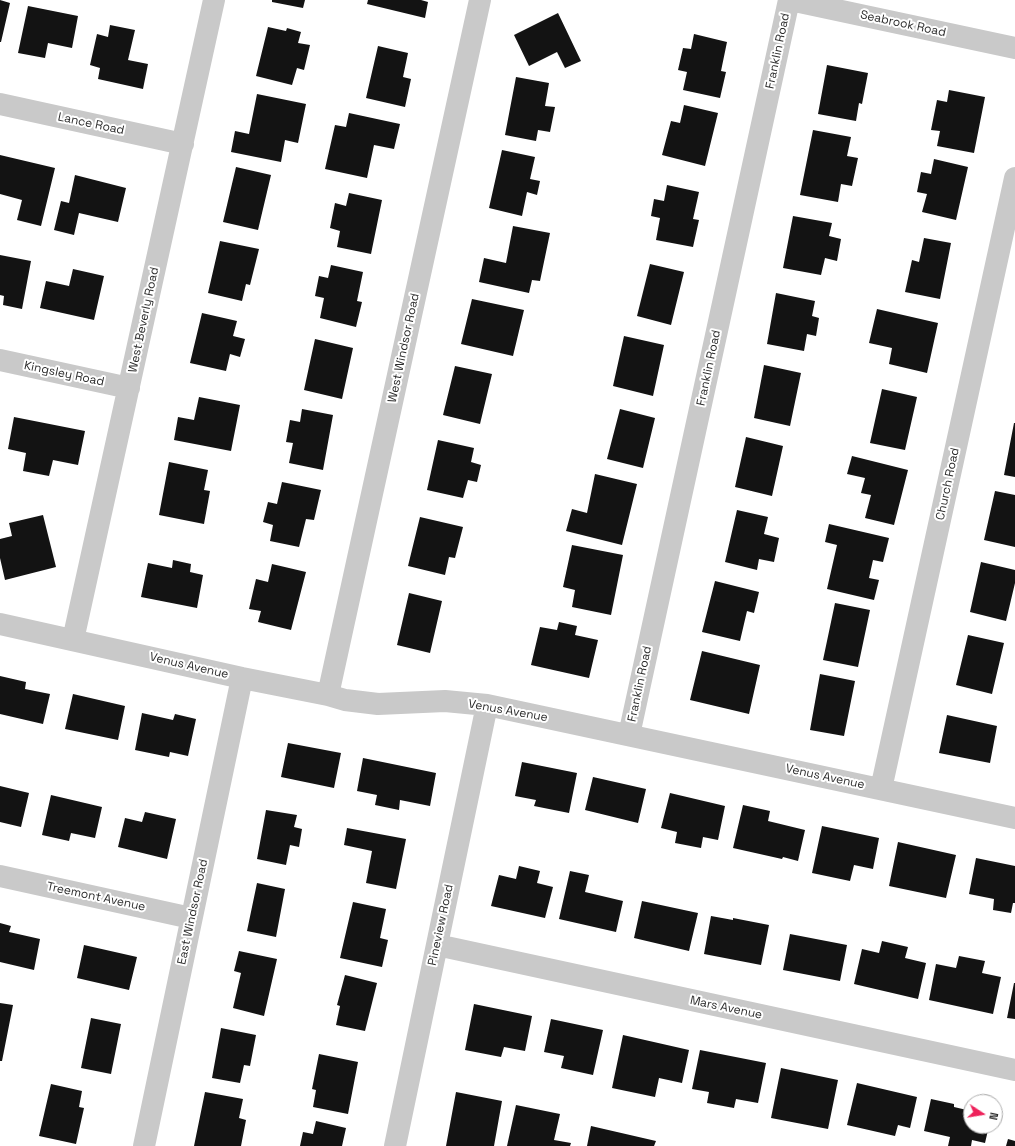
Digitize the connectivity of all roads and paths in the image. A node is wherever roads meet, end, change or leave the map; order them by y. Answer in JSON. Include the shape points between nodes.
{"nodes":[{"id":1,"x":214,"y":0,"type":"edge"},
{"id":2,"x":480,"y":0,"type":"edge"},
{"id":3,"x":790,"y":0,"type":"edge"},
{"id":4,"x":866,"y":8,"type":"edge"},
{"id":5,"x":1015,"y":48,"type":"edge"},
{"id":6,"x":0,"y":104,"type":"edge"},
{"id":7,"x":183,"y":144,"type":"junction"},
{"id":8,"x":1015,"y":178,"type":"edge"},
{"id":9,"x":0,"y":360,"type":"edge"},
{"id":10,"x":129,"y":388,"type":"junction"},
{"id":11,"x":0,"y":624,"type":"edge"},
{"id":12,"x":73,"y":640,"type":"junction"},
{"id":13,"x":242,"y":678,"type":"junction"},
{"id":14,"x":328,"y":695,"type":"junction"},
{"id":15,"x":487,"y":705,"type":"junction"},
{"id":16,"x":628,"y":735,"type":"junction"},
{"id":17,"x":881,"y":789,"type":"junction"},
{"id":18,"x":1015,"y":818,"type":"edge"},
{"id":19,"x":0,"y":876,"type":"edge"},
{"id":20,"x":191,"y":918,"type":"junction"},
{"id":21,"x":437,"y":945,"type":"junction"},
{"id":22,"x":1015,"y":1070,"type":"edge"},
{"id":23,"x":144,"y":1146,"type":"edge"},
{"id":24,"x":395,"y":1146,"type":"edge"}],
"edges":[{"from":1,"to":7,"type":"street","name":"West Beverly Road"},
{"from":2,"to":14,"type":"street","name":"West Windsor Road"},
{"from":3,"to":4,"type":"street","name":"Seabrook Road"},
{"from":3,"to":16,"type":"street","name":"Franklin Road"},
{"from":4,"to":5,"type":"street","name":"Seabrook Road"},
{"from":6,"to":7,"type":"street","name":"Lance Road"},
{"from":7,"to":10,"type":"street","name":"West Beverly Road"},
{"from":8,"to":17,"type":"street","name":"Church Road"},
{"from":9,"to":10,"type":"street","name":"Kingsley Road"},
{"from":10,"to":12,"type":"street","name":"West Beverly Road"},
{"from":11,"to":12,"type":"street","name":"Venus Avenue"},
{"from":12,"to":13,"type":"street","name":"Venus Avenue"},
{"from":13,"to":14,"type":"street","name":"Venus Avenue"},
{"from":13,"to":20,"type":"street","name":"East Windsor Road"},
{"from":14,"to":15,"type":"street","name":"Venus Avenue","via":[[378,704],[445,701]]},
{"from":15,"to":16,"type":"street","name":"Venus Avenue"},
{"from":15,"to":21,"type":"street","name":"Pineview Road"},
{"from":16,"to":17,"type":"street","name":"Venus Avenue"},
{"from":17,"to":18,"type":"street","name":"Venus Avenue"},
{"from":19,"to":20,"type":"street","name":"Treemont Avenue"},
{"from":20,"to":23,"type":"street","name":"East Windsor Road"},
{"from":21,"to":22,"type":"street","name":"Mars Avenue"},
{"from":21,"to":24,"type":"street","name":"Pineview Road"}]}
